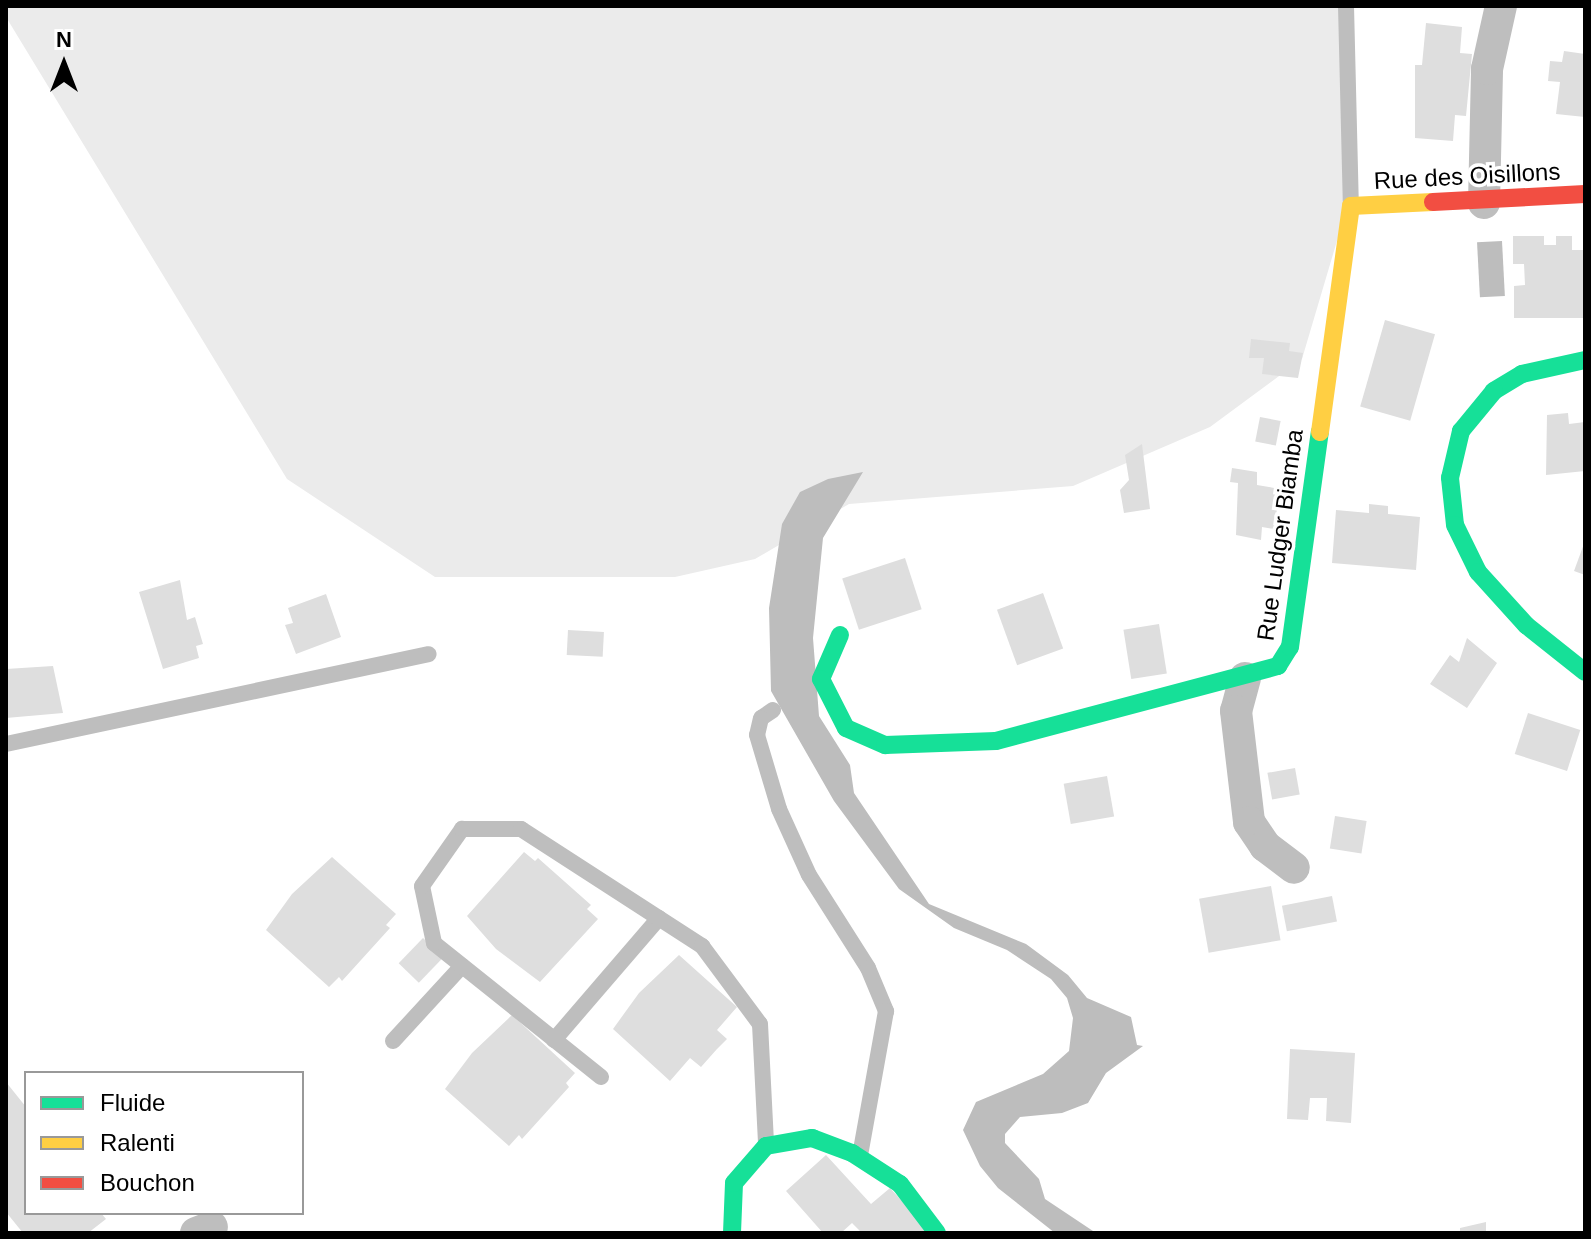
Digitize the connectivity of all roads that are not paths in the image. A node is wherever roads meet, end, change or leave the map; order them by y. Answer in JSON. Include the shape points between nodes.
{"nodes":[{"id":1,"x":1346,"y":6,"type":"edge"},
{"id":2,"x":1501,"y":6,"type":"edge"},
{"id":3,"x":1585,"y":194,"type":"edge"},
{"id":4,"x":1484,"y":203,"type":"junction"},
{"id":5,"x":1351,"y":206,"type":"junction"},
{"id":6,"x":1585,"y":360,"type":"edge"},
{"id":7,"x":840,"y":635,"type":"dead end"},
{"id":8,"x":429,"y":654,"type":"dead end"},
{"id":9,"x":1585,"y":672,"type":"edge"},
{"id":10,"x":1245,"y":678,"type":"junction"},
{"id":11,"x":773,"y":710,"type":"dead end"},
{"id":12,"x":6,"y":744,"type":"edge"},
{"id":13,"x":1294,"y":868,"type":"dead end"},
{"id":14,"x":659,"y":918,"type":"junction"},
{"id":15,"x":462,"y":966,"type":"junction"},
{"id":16,"x":554,"y":1040,"type":"junction"},
{"id":17,"x":393,"y":1041,"type":"dead end"},
{"id":18,"x":601,"y":1077,"type":"dead end"},
{"id":19,"x":766,"y":1146,"type":"junction"},
{"id":20,"x":860,"y":1158,"type":"junction"},
{"id":21,"x":732,"y":1233,"type":"edge"},
{"id":22,"x":937,"y":1233,"type":"edge"}],
"edges":[{"from":1,"to":5,"type":"lane","name":"Rue Ludger Biamba"},
{"from":2,"to":4,"type":"street","via":[[1487,69]]},
{"from":3,"to":4,"type":"street","name":"Rue des Oisillons"},
{"from":4,"to":5,"type":"street","name":"Rue des Oisillons"},
{"from":5,"to":10,"type":"street","name":"Rue Ludger Biamba","via":[[1290,647],[1278,666]]},
{"from":6,"to":9,"type":"street","via":[[1522,374],[1494,391],[1461,431],[1450,478],[1455,525],[1478,572],[1526,625]]},
{"from":7,"to":10,"type":"street","name":"Rue Ludger Biamba","via":[[821,679],[846,728],[885,745],[996,741]]},
{"from":8,"to":12,"type":"lane"},
{"from":10,"to":13,"type":"street","via":[[1236,711],[1249,822],[1265,846]]},
{"from":11,"to":20,"type":"lane","via":[[761,718],[757,735],[779,809],[809,875],[868,968],[886,1011]]},
{"from":14,"to":15,"type":"lane","via":[[521,829],[462,829],[422,886],[434,943]]},
{"from":14,"to":16,"type":"lane"},
{"from":14,"to":19,"type":"lane","via":[[702,946],[760,1024]]},
{"from":15,"to":16,"type":"lane"},
{"from":15,"to":17,"type":"lane"},
{"from":16,"to":18,"type":"lane"},
{"from":19,"to":20,"type":"street","via":[[812,1138]]},
{"from":19,"to":21,"type":"street","via":[[734,1183]]},
{"from":20,"to":22,"type":"street","via":[[900,1184]]}]}
